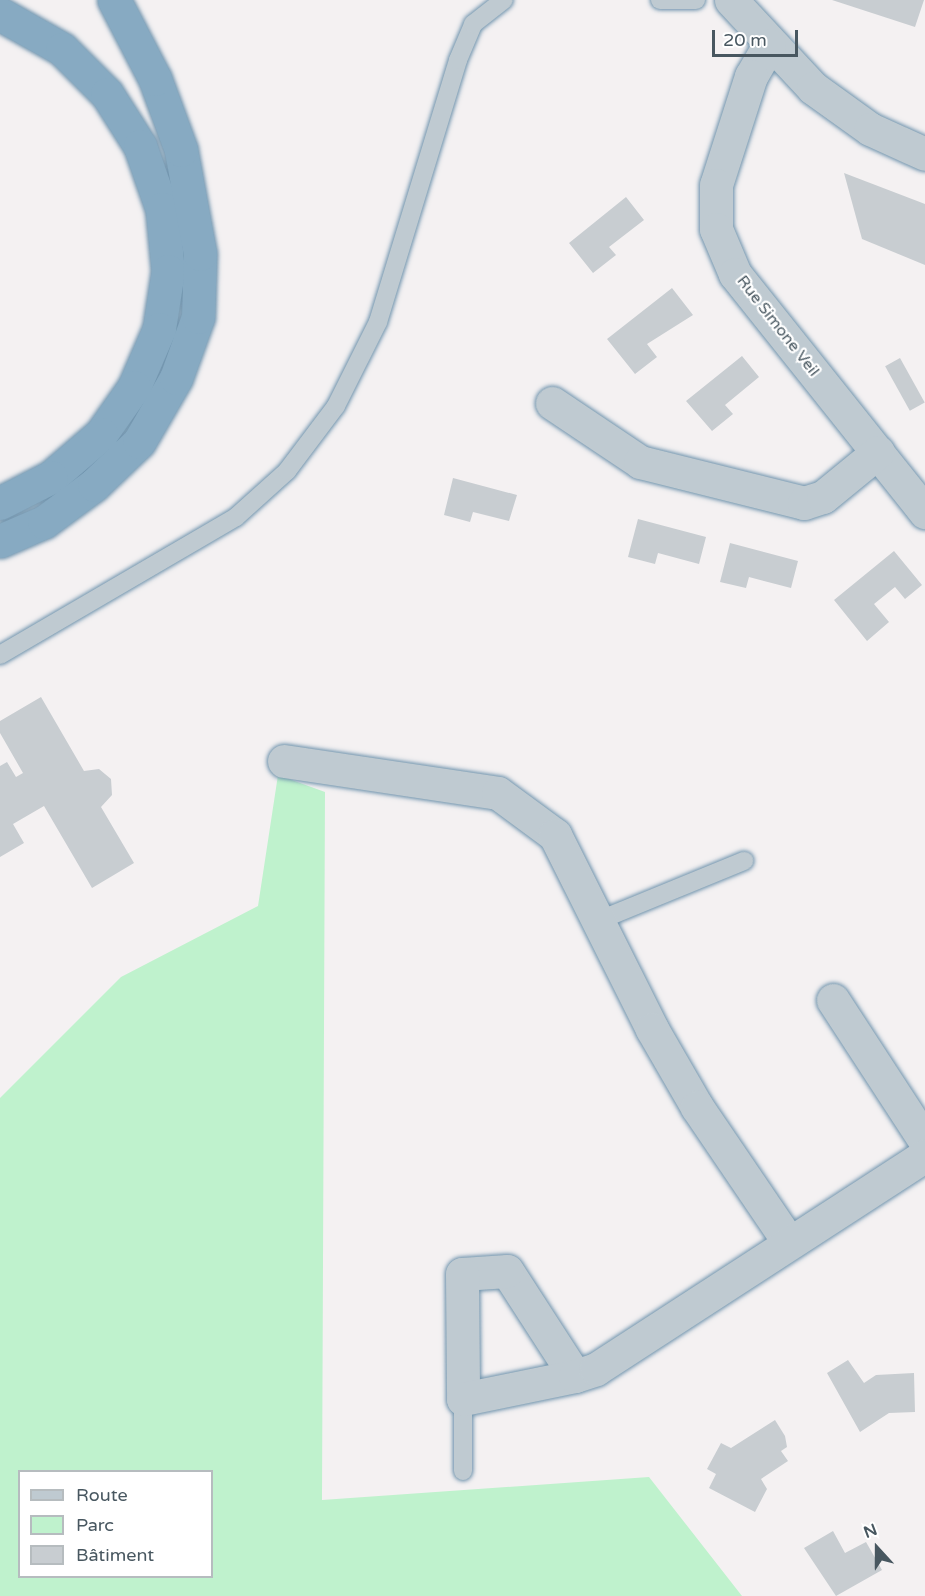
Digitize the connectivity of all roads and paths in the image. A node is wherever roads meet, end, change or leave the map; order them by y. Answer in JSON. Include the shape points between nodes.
{"nodes":[{"id":1,"x":114,"y":0,"type":"edge"},
{"id":2,"x":504,"y":0,"type":"edge"},
{"id":3,"x":660,"y":0,"type":"edge"},
{"id":4,"x":696,"y":0,"type":"edge"},
{"id":5,"x":731,"y":0,"type":"edge"},
{"id":6,"x":0,"y":14,"type":"edge"},
{"id":7,"x":769,"y":45,"type":"junction"},
{"id":8,"x":925,"y":154,"type":"edge"},
{"id":9,"x":552,"y":403,"type":"dead end"},
{"id":10,"x":878,"y":452,"type":"junction"},
{"id":11,"x":0,"y":503,"type":"edge"},
{"id":12,"x":925,"y":512,"type":"edge"},
{"id":13,"x":0,"y":541,"type":"edge"},
{"id":14,"x":0,"y":655,"type":"edge"},
{"id":15,"x":284,"y":761,"type":"dead end"},
{"id":16,"x":744,"y":861,"type":"dead end"},
{"id":17,"x":600,"y":920,"type":"junction"},
{"id":18,"x":833,"y":1000,"type":"dead end"},
{"id":19,"x":925,"y":1141,"type":"edge"},
{"id":20,"x":925,"y":1155,"type":"edge"},
{"id":21,"x":788,"y":1241,"type":"junction"},
{"id":22,"x":575,"y":1376,"type":"junction"},
{"id":23,"x":463,"y":1399,"type":"junction"},
{"id":24,"x":463,"y":1471,"type":"dead end"}],
"edges":[{"from":1,"to":13,"type":"highway","via":[[155,80],[182,150],[200,254],[198,317],[176,378],[138,442],[52,516]]},
{"from":2,"to":14,"type":"lane","via":[[469,33],[378,322],[336,406],[287,471],[236,517]]},
{"from":3,"to":4,"type":"lane"},
{"from":5,"to":7,"type":"street"},
{"from":6,"to":11,"type":"highway","via":[[62,49],[107,94],[140,146],[162,209],[168,271],[159,329],[134,387],[101,434],[51,477]]},
{"from":7,"to":8,"type":"street","via":[[813,88],[870,129]]},
{"from":7,"to":10,"type":"street","name":"Rue Simone Veil","via":[[751,76],[716,184],[716,229],[735,273]]},
{"from":9,"to":10,"type":"street","via":[[640,462],[804,503],[824,497]]},
{"from":10,"to":12,"type":"street","name":"Rue Simone Veil"},
{"from":15,"to":17,"type":"street","via":[[498,793],[555,835]]},
{"from":16,"to":17,"type":"lane"},
{"from":17,"to":21,"type":"street","via":[[691,1097]]},
{"from":18,"to":19,"type":"street"},
{"from":20,"to":21,"type":"street"},
{"from":21,"to":22,"type":"street","via":[[596,1370]]},
{"from":22,"to":23,"type":"street"},
{"from":22,"to":23,"type":"street","via":[[507,1271],[462,1274]]},
{"from":23,"to":24,"type":"lane"}]}
